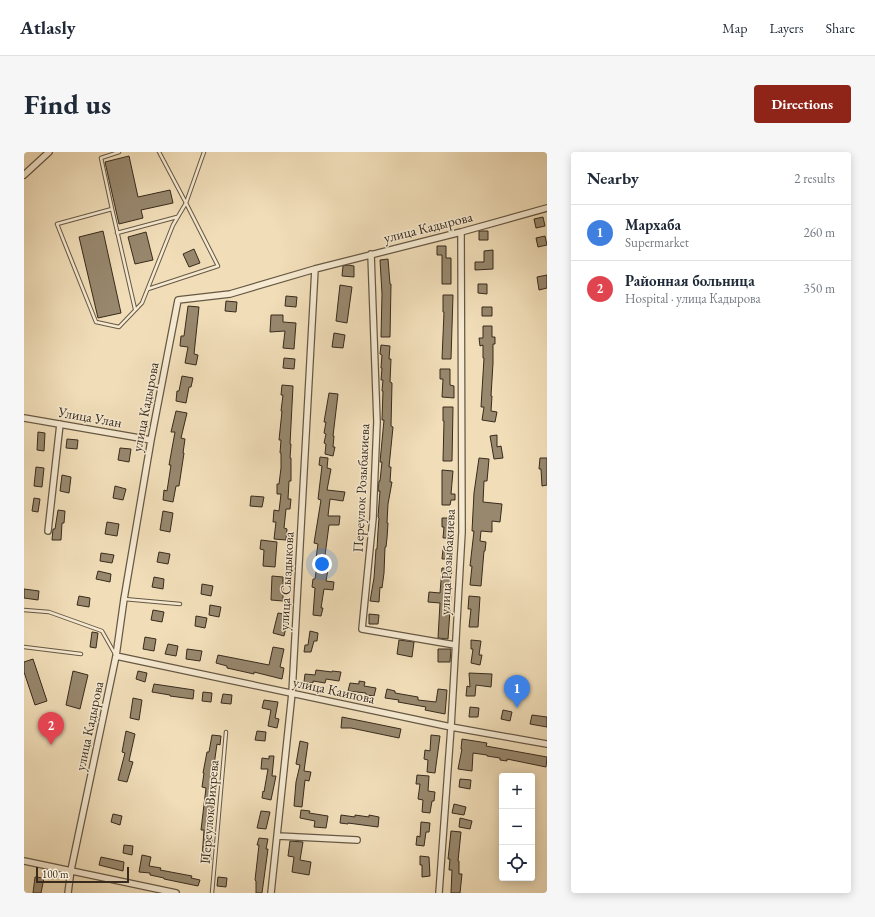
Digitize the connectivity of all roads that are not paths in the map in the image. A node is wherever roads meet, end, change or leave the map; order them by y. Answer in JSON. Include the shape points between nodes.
{"nodes":[{"id":1,"x":50,"y":152,"type":"edge"},
{"id":2,"x":118,"y":152,"type":"edge"},
{"id":3,"x":159,"y":152,"type":"edge"},
{"id":4,"x":204,"y":152,"type":"edge"},
{"id":5,"x":24,"y":175,"type":"edge"},
{"id":6,"x":186,"y":203,"type":"junction"},
{"id":7,"x":547,"y":208,"type":"edge"},
{"id":8,"x":112,"y":209,"type":"junction"},
{"id":9,"x":178,"y":217,"type":"junction"},
{"id":10,"x":461,"y":232,"type":"junction"},
{"id":11,"x":117,"y":233,"type":"junction"},
{"id":12,"x":371,"y":254,"type":"junction"},
{"id":13,"x":315,"y":269,"type":"junction"},
{"id":14,"x":148,"y":289,"type":"junction"},
{"id":15,"x":135,"y":310,"type":"junction"},
{"id":16,"x":24,"y":418,"type":"edge"},
{"id":17,"x":60,"y":424,"type":"junction"},
{"id":18,"x":151,"y":440,"type":"junction"},
{"id":19,"x":48,"y":531,"type":"dead end"},
{"id":20,"x":124,"y":599,"type":"junction"},
{"id":21,"x":180,"y":604,"type":"dead end"},
{"id":22,"x":24,"y":610,"type":"edge"},
{"id":23,"x":455,"y":645,"type":"junction"},
{"id":24,"x":24,"y":646,"type":"edge"},
{"id":25,"x":80,"y":654,"type":"dead end"},
{"id":26,"x":116,"y":656,"type":"junction"},
{"id":27,"x":292,"y":693,"type":"junction"},
{"id":28,"x":451,"y":727,"type":"junction"},
{"id":29,"x":226,"y":732,"type":"dead end"},
{"id":30,"x":547,"y":744,"type":"edge"},
{"id":31,"x":278,"y":836,"type":"junction"},
{"id":32,"x":357,"y":840,"type":"dead end"},
{"id":33,"x":24,"y":861,"type":"edge"},
{"id":34,"x":71,"y":870,"type":"junction"},
{"id":35,"x":68,"y":893,"type":"edge"},
{"id":36,"x":176,"y":893,"type":"edge"},
{"id":37,"x":212,"y":893,"type":"edge"},
{"id":38,"x":271,"y":893,"type":"edge"},
{"id":39,"x":439,"y":893,"type":"edge"}],
"edges":[{"from":1,"to":5,"type":"street"},
{"from":2,"to":8,"type":"lane","via":[[101,158]]},
{"from":3,"to":6,"type":"lane"},
{"from":4,"to":6,"type":"lane"},
{"from":6,"to":9,"type":"lane"},
{"from":6,"to":14,"type":"lane","via":[[218,266]]},
{"from":7,"to":10,"type":"street","name":"улица Кадырова"},
{"from":8,"to":11,"type":"lane"},
{"from":8,"to":15,"type":"lane","via":[[58,224],[96,322],[119,327]]},
{"from":9,"to":11,"type":"lane"},
{"from":9,"to":14,"type":"lane","via":[[172,225]]},
{"from":10,"to":12,"type":"street","name":"улица Кадырова"},
{"from":10,"to":23,"type":"street","name":"улица Розыбакиева","via":[[462,532]]},
{"from":11,"to":15,"type":"lane"},
{"from":12,"to":13,"type":"street","name":"улица Кадырова"},
{"from":12,"to":23,"type":"street","name":"Переулок Розыбакиева","via":[[377,422],[373,518],[362,629]]},
{"from":13,"to":18,"type":"street","name":"улица Кадырова","via":[[230,294],[178,300]]},
{"from":13,"to":27,"type":"street","name":"улица Сыздыкова"},
{"from":14,"to":15,"type":"lane","via":[[142,303]]},
{"from":16,"to":17,"type":"street","name":"Улица Улан"},
{"from":17,"to":18,"type":"street","name":"Улица Улан"},
{"from":17,"to":19,"type":"street"},
{"from":18,"to":20,"type":"street","name":"улица Кадырова"},
{"from":20,"to":21,"type":"lane"},
{"from":20,"to":26,"type":"street","name":"улица Кадырова"},
{"from":22,"to":26,"type":"lane","via":[[50,612],[102,631]]},
{"from":23,"to":28,"type":"street","name":"улица Розыбакиева"},
{"from":24,"to":25,"type":"lane"},
{"from":26,"to":27,"type":"street","name":"улица Каипова"},
{"from":26,"to":34,"type":"street","name":"улица Кадырова"},
{"from":27,"to":28,"type":"street","name":"улица Каипова"},
{"from":27,"to":31,"type":"street","name":"улица Сыздыкова"},
{"from":28,"to":30,"type":"street","name":"улица Каипова"},
{"from":28,"to":39,"type":"street","name":"улица Розыбакиева"},
{"from":29,"to":37,"type":"lane","name":"Переулок Вихрева"},
{"from":31,"to":32,"type":"street"},
{"from":31,"to":38,"type":"street","name":"улица Сыздыкова"},
{"from":33,"to":34,"type":"street"},
{"from":34,"to":35,"type":"street","name":"улица Кадырова"},
{"from":34,"to":36,"type":"street"}]}
